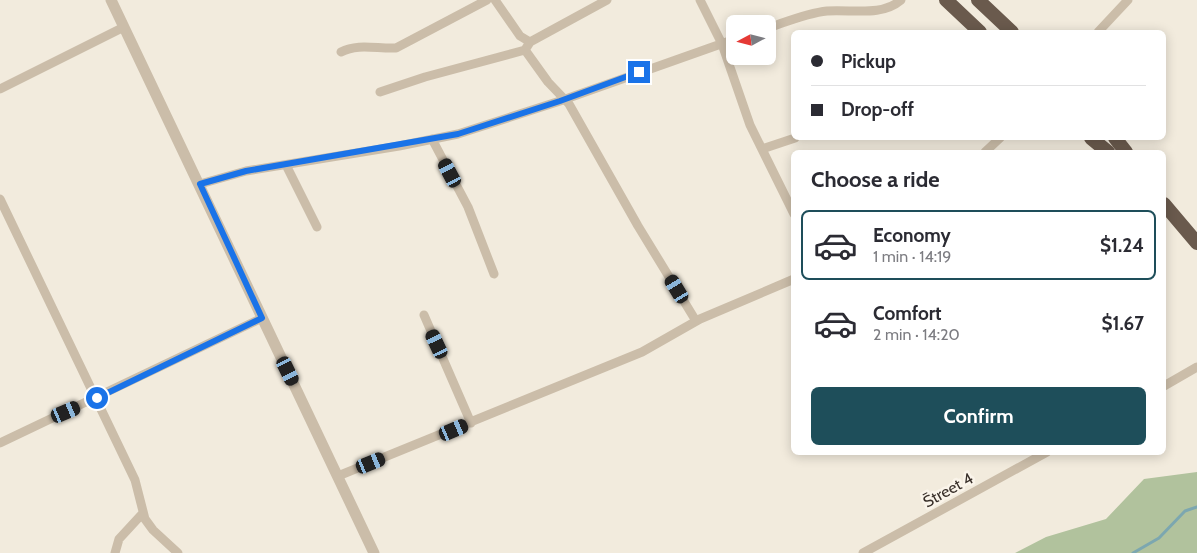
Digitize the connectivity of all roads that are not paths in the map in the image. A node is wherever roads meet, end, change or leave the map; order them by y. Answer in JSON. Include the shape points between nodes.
{"nodes":[{"id":1,"x":111,"y":0,"type":"edge"},
{"id":2,"x":488,"y":0,"type":"edge"},
{"id":3,"x":495,"y":0,"type":"edge"},
{"id":4,"x":607,"y":0,"type":"edge"},
{"id":5,"x":700,"y":0,"type":"edge"},
{"id":6,"x":901,"y":0,"type":"edge"},
{"id":7,"x":946,"y":0,"type":"edge"},
{"id":8,"x":978,"y":0,"type":"edge"},
{"id":9,"x":1128,"y":0,"type":"edge"},
{"id":10,"x":776,"y":26,"type":"edge"},
{"id":11,"x":124,"y":27,"type":"junction"},
{"id":12,"x":978,"y":30,"type":"edge"},
{"id":13,"x":1010,"y":30,"type":"edge"},
{"id":14,"x":1100,"y":30,"type":"edge"},
{"id":15,"x":726,"y":42,"type":"edge"},
{"id":16,"x":722,"y":44,"type":"junction"},
{"id":17,"x":528,"y":46,"type":"junction"},
{"id":18,"x":341,"y":52,"type":"dead end"},
{"id":19,"x":0,"y":89,"type":"edge"},
{"id":20,"x":380,"y":92,"type":"dead end"},
{"id":21,"x":564,"y":100,"type":"junction"},
{"id":22,"x":432,"y":139,"type":"junction"},
{"id":23,"x":791,"y":140,"type":"edge"},
{"id":24,"x":998,"y":140,"type":"edge"},
{"id":25,"x":1093,"y":140,"type":"edge"},
{"id":26,"x":1117,"y":140,"type":"edge"},
{"id":27,"x":762,"y":149,"type":"junction"},
{"id":28,"x":987,"y":150,"type":"edge"},
{"id":29,"x":1106,"y":150,"type":"edge"},
{"id":30,"x":1124,"y":150,"type":"edge"},
{"id":31,"x":286,"y":165,"type":"junction"},
{"id":32,"x":200,"y":184,"type":"junction"},
{"id":33,"x":0,"y":199,"type":"edge"},
{"id":34,"x":1166,"y":207,"type":"edge"},
{"id":35,"x":791,"y":208,"type":"edge"},
{"id":36,"x":317,"y":227,"type":"dead end"},
{"id":37,"x":1197,"y":243,"type":"edge"},
{"id":38,"x":494,"y":274,"type":"dead end"},
{"id":39,"x":791,"y":280,"type":"edge"},
{"id":40,"x":424,"y":315,"type":"dead end"},
{"id":41,"x":262,"y":318,"type":"junction"},
{"id":42,"x":696,"y":321,"type":"junction"},
{"id":43,"x":1197,"y":367,"type":"edge"},
{"id":44,"x":1166,"y":385,"type":"edge"},
{"id":45,"x":97,"y":398,"type":"junction"},
{"id":46,"x":471,"y":423,"type":"junction"},
{"id":47,"x":0,"y":443,"type":"edge"},
{"id":48,"x":1042,"y":455,"type":"edge"},
{"id":49,"x":338,"y":476,"type":"junction"},
{"id":50,"x":143,"y":512,"type":"junction"},
{"id":51,"x":114,"y":553,"type":"edge"},
{"id":52,"x":178,"y":553,"type":"edge"},
{"id":53,"x":374,"y":553,"type":"edge"},
{"id":54,"x":863,"y":553,"type":"edge"}],
"edges":[{"from":1,"to":11,"type":"street"},
{"from":2,"to":18,"type":"street","via":[[396,48],[352,46]]},
{"from":3,"to":17,"type":"street"},
{"from":4,"to":17,"type":"street"},
{"from":5,"to":16,"type":"street"},
{"from":6,"to":10,"type":"street","via":[[880,10],[825,11]]},
{"from":7,"to":12,"type":"highway"},
{"from":8,"to":13,"type":"highway"},
{"from":9,"to":14,"type":"street"},
{"from":11,"to":19,"type":"street"},
{"from":11,"to":32,"type":"street"},
{"from":15,"to":16,"type":"street"},
{"from":16,"to":21,"type":"street"},
{"from":16,"to":27,"type":"street","via":[[750,125]]},
{"from":17,"to":20,"type":"street"},
{"from":17,"to":21,"type":"street"},
{"from":21,"to":22,"type":"street","via":[[458,134]]},
{"from":21,"to":42,"type":"street"},
{"from":22,"to":31,"type":"street"},
{"from":22,"to":38,"type":"street","via":[[468,207]]},
{"from":23,"to":27,"type":"street"},
{"from":24,"to":28,"type":"street"},
{"from":25,"to":29,"type":"highway"},
{"from":26,"to":30,"type":"highway"},
{"from":27,"to":35,"type":"street"},
{"from":31,"to":32,"type":"street","via":[[232,174]]},
{"from":31,"to":36,"type":"street"},
{"from":32,"to":41,"type":"street"},
{"from":33,"to":45,"type":"street"},
{"from":34,"to":37,"type":"highway"},
{"from":39,"to":42,"type":"street"},
{"from":40,"to":46,"type":"street"},
{"from":41,"to":45,"type":"street"},
{"from":41,"to":49,"type":"street"},
{"from":42,"to":46,"type":"street","via":[[642,352]]},
{"from":43,"to":44,"type":"street"},
{"from":45,"to":47,"type":"street"},
{"from":45,"to":50,"type":"street","via":[[135,480]]},
{"from":46,"to":49,"type":"street"},
{"from":48,"to":54,"type":"street","name":"S̄treet 4"},
{"from":49,"to":53,"type":"street"},
{"from":50,"to":51,"type":"street","via":[[119,539]]},
{"from":50,"to":52,"type":"street","via":[[153,530]]}]}
